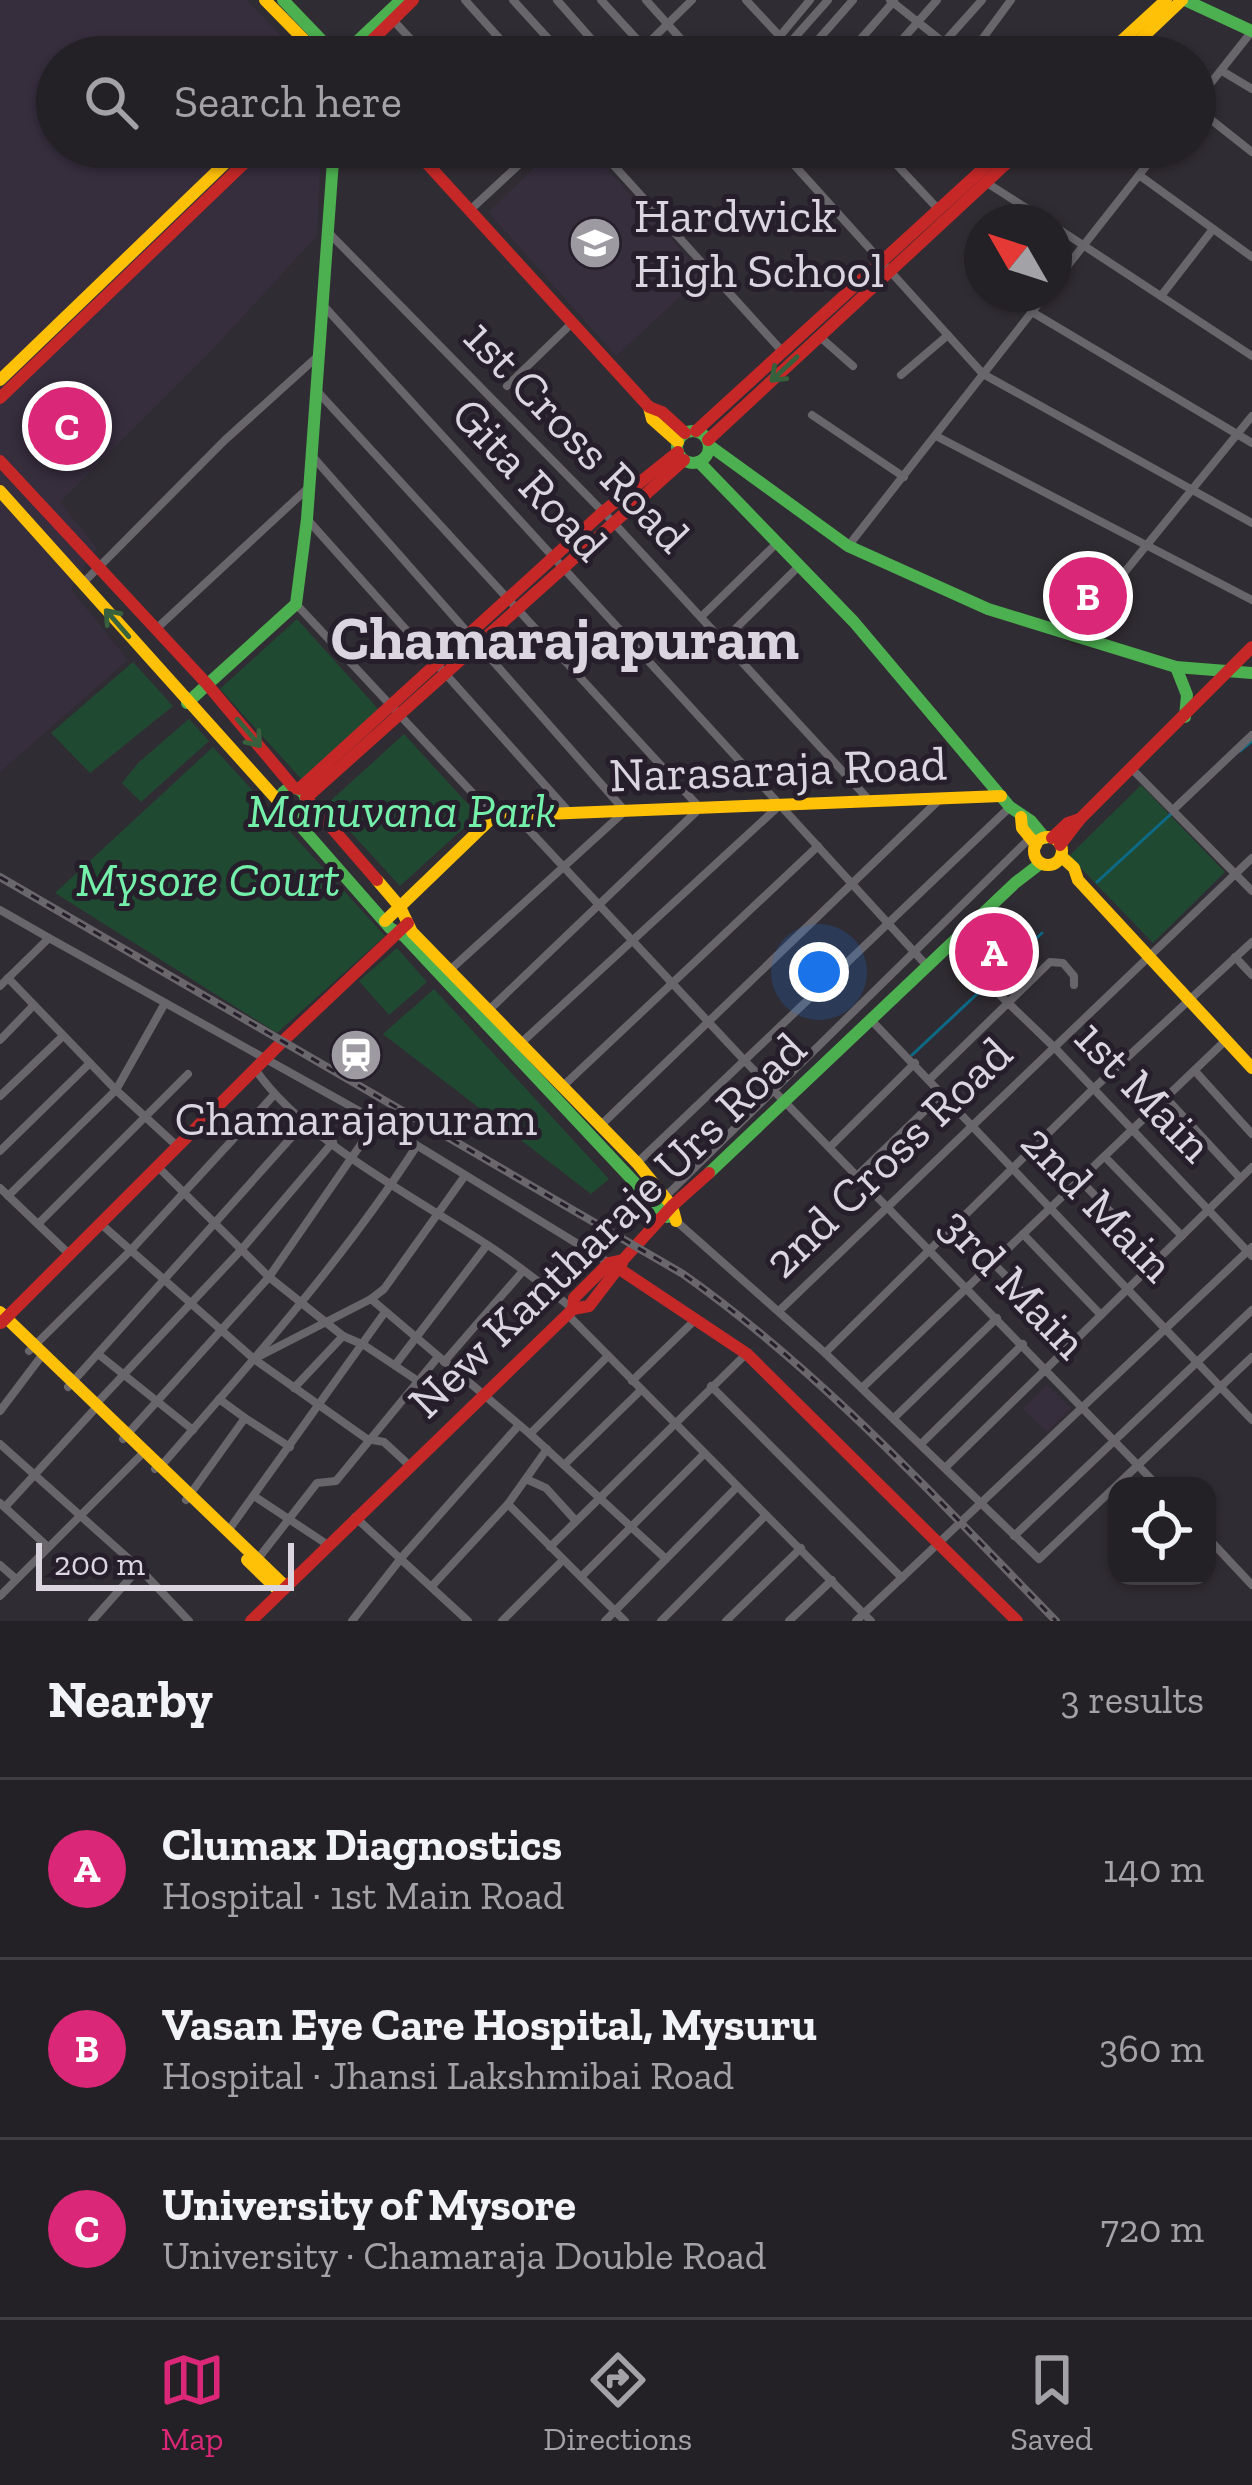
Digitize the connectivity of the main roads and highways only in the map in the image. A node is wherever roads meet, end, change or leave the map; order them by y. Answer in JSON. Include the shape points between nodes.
{"nodes":[{"id":1,"x":265,"y":0,"type":"edge"},
{"id":2,"x":283,"y":0,"type":"edge"},
{"id":3,"x":401,"y":0,"type":"edge"},
{"id":4,"x":413,"y":0,"type":"edge"},
{"id":5,"x":1166,"y":0,"type":"edge"},
{"id":6,"x":1183,"y":0,"type":"edge"},
{"id":7,"x":391,"y":16,"type":"junction"},
{"id":8,"x":1252,"y":31,"type":"edge"},
{"id":9,"x":303,"y":36,"type":"edge"},
{"id":10,"x":309,"y":36,"type":"edge"},
{"id":11,"x":371,"y":36,"type":"edge"},
{"id":12,"x":1127,"y":36,"type":"edge"},
{"id":13,"x":1146,"y":36,"type":"edge"},
{"id":14,"x":220,"y":168,"type":"edge"},
{"id":15,"x":239,"y":168,"type":"edge"},
{"id":16,"x":332,"y":168,"type":"edge"},
{"id":17,"x":431,"y":168,"type":"edge"},
{"id":18,"x":984,"y":168,"type":"edge"},
{"id":19,"x":1001,"y":168,"type":"edge"},
{"id":20,"x":885,"y":266,"type":"junction"},
{"id":21,"x":0,"y":380,"type":"edge"},
{"id":22,"x":0,"y":398,"type":"edge"},
{"id":23,"x":709,"y":443,"type":"junction"},
{"id":24,"x":684,"y":444,"type":"junction"},
{"id":25,"x":0,"y":461,"type":"edge"},
{"id":26,"x":699,"y":462,"type":"junction"},
{"id":27,"x":0,"y":491,"type":"edge"},
{"id":28,"x":1250,"y":654,"type":"edge"},
{"id":29,"x":1176,"y":667,"type":"junction"},
{"id":30,"x":1229,"y":673,"type":"junction"},
{"id":31,"x":1252,"y":673,"type":"edge"},
{"id":32,"x":207,"y":684,"type":"junction"},
{"id":33,"x":187,"y":703,"type":"junction"},
{"id":34,"x":1185,"y":717,"type":"junction"},
{"id":35,"x":300,"y":792,"type":"junction"},
{"id":36,"x":1005,"y":801,"type":"junction"},
{"id":37,"x":285,"y":808,"type":"junction"},
{"id":38,"x":1046,"y":850,"type":"junction"},
{"id":39,"x":400,"y":907,"type":"junction"},
{"id":40,"x":385,"y":922,"type":"junction"},
{"id":41,"x":403,"y":928,"type":"junction"},
{"id":42,"x":1252,"y":1068,"type":"edge"},
{"id":43,"x":669,"y":1210,"type":"junction"},
{"id":44,"x":618,"y":1264,"type":"junction"},
{"id":45,"x":2,"y":1319,"type":"edge"},
{"id":46,"x":125,"y":1437,"type":"junction"},
{"id":47,"x":158,"y":1467,"type":"junction"},
{"id":48,"x":189,"y":1497,"type":"junction"},
{"id":49,"x":282,"y":1589,"type":"junction"},
{"id":50,"x":251,"y":1621,"type":"edge"},
{"id":51,"x":1017,"y":1621,"type":"edge"}],
"edges":[{"from":1,"to":9,"type":"main road"},
{"from":2,"to":10,"type":"main road"},
{"from":3,"to":7,"type":"main road"},
{"from":4,"to":7,"type":"main road"},
{"from":5,"to":12,"type":"main road"},
{"from":6,"to":8,"type":"main road"},
{"from":6,"to":13,"type":"main road"},
{"from":7,"to":11,"type":"main road"},
{"from":14,"to":21,"type":"main road"},
{"from":15,"to":22,"type":"main road"},
{"from":16,"to":32,"type":"main road","via":[[296,604]]},
{"from":17,"to":24,"type":"main road","via":[[652,419]]},
{"from":18,"to":20,"type":"main road"},
{"from":19,"to":20,"type":"main road"},
{"from":20,"to":23,"type":"main road","one_way":true},
{"from":20,"to":24,"type":"main road","via":[[781,350]]},
{"from":23,"to":24,"type":"main road"},
{"from":23,"to":26,"type":"main road"},
{"from":23,"to":29,"type":"main road","via":[[848,546],[988,609]]},
{"from":24,"to":26,"type":"main road"},
{"from":24,"to":35,"type":"main road"},
{"from":25,"to":32,"type":"main road"},
{"from":26,"to":36,"type":"main road","via":[[854,622]]},
{"from":33,"to":27,"type":"main road","one_way":true},
{"from":28,"to":30,"type":"main road","name":"New Kantharaje Urs Road"},
{"from":29,"to":30,"type":"main road"},
{"from":29,"to":34,"type":"main road"},
{"from":30,"to":31,"type":"main road"},
{"from":30,"to":34,"type":"main road","name":"New Kantharaje Urs Road"},
{"from":32,"to":33,"type":"main road"},
{"from":32,"to":35,"type":"main road","one_way":true},
{"from":33,"to":37,"type":"main road"},
{"from":34,"to":38,"type":"main road","name":"New Kantharaje Urs Road"},
{"from":35,"to":37,"type":"main road","via":[[284,791]]},
{"from":35,"to":37,"type":"main road","via":[[302,810]]},
{"from":35,"to":39,"type":"main road"},
{"from":36,"to":38,"type":"main road"},
{"from":36,"to":39,"type":"main road","name":"Narasaraja Road","via":[[494,816]]},
{"from":37,"to":40,"type":"main road"},
{"from":38,"to":42,"type":"main road","via":[[1074,868]]},
{"from":38,"to":43,"type":"main road","name":"New Kantharaje Urs Road"},
{"from":39,"to":40,"type":"main road"},
{"from":39,"to":41,"type":"main road"},
{"from":40,"to":41,"type":"main road"},
{"from":41,"to":43,"type":"main road"},
{"from":41,"to":43,"type":"main road","via":[[637,1163]]},
{"from":41,"to":45,"type":"main road"},
{"from":43,"to":44,"type":"main road","name":"New Kantharaje Urs Road"},
{"from":44,"to":49,"type":"main road","name":"New Kantharaje Urs Road","via":[[589,1306],[570,1311]]},
{"from":44,"to":51,"type":"main road","via":[[747,1354]]},
{"from":45,"to":46,"type":"main road"},
{"from":46,"to":47,"type":"main road"},
{"from":46,"to":47,"type":"main road"},
{"from":47,"to":48,"type":"main road"},
{"from":48,"to":49,"type":"main road"},
{"from":48,"to":49,"type":"main road"},
{"from":49,"to":50,"type":"main road","name":"New Kantharaje Urs Road"}]}
